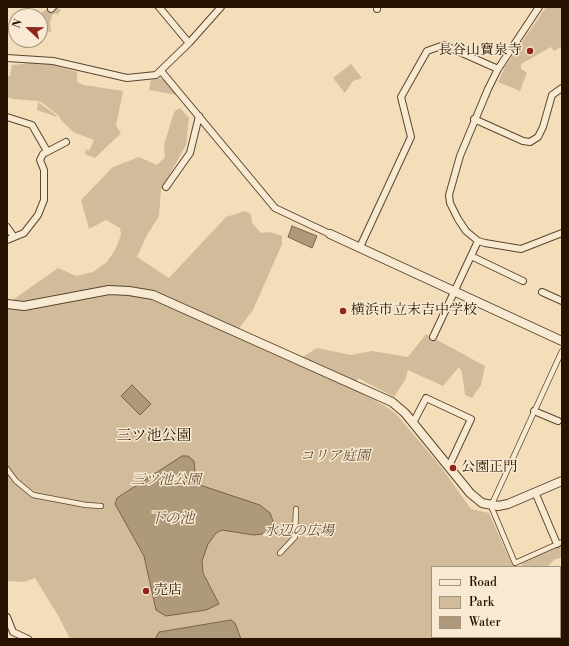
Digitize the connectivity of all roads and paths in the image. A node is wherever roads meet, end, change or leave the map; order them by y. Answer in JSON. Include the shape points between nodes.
{"nodes":[{"id":1,"x":159,"y":7,"type":"edge"},
{"id":2,"x":221,"y":7,"type":"edge"},
{"id":3,"x":539,"y":7,"type":"edge"},
{"id":4,"x":190,"y":43,"type":"junction"},
{"id":5,"x":7,"y":58,"type":"edge"},
{"id":6,"x":498,"y":70,"type":"junction"},
{"id":7,"x":161,"y":71,"type":"junction"},
{"id":8,"x":562,"y":88,"type":"edge"},
{"id":9,"x":199,"y":116,"type":"junction"},
{"id":10,"x":7,"y":117,"type":"edge"},
{"id":11,"x":474,"y":119,"type":"junction"},
{"id":12,"x":66,"y":142,"type":"dead end"},
{"id":13,"x":47,"y":151,"type":"junction"},
{"id":14,"x":166,"y":187,"type":"dead end"},
{"id":15,"x":7,"y":228,"type":"edge"},
{"id":16,"x":562,"y":233,"type":"edge"},
{"id":17,"x":330,"y":234,"type":"joint"},
{"id":18,"x":14,"y":237,"type":"junction"},
{"id":19,"x":7,"y":240,"type":"edge"},
{"id":20,"x":478,"y":241,"type":"junction"},
{"id":21,"x":360,"y":247,"type":"junction"},
{"id":22,"x":471,"y":256,"type":"junction"},
{"id":23,"x":523,"y":281,"type":"dead end"},
{"id":24,"x":455,"y":290,"type":"junction"},
{"id":25,"x":542,"y":292,"type":"dead end"},
{"id":26,"x":562,"y":301,"type":"edge"},
{"id":27,"x":7,"y":304,"type":"edge"},
{"id":28,"x":433,"y":337,"type":"dead end"},
{"id":29,"x":562,"y":341,"type":"edge"},
{"id":30,"x":562,"y":350,"type":"edge"},
{"id":31,"x":534,"y":411,"type":"junction"},
{"id":32,"x":558,"y":422,"type":"dead end"},
{"id":33,"x":414,"y":423,"type":"junction"},
{"id":34,"x":449,"y":466,"type":"junction"},
{"id":35,"x":7,"y":469,"type":"edge"},
{"id":36,"x":562,"y":480,"type":"edge"},
{"id":37,"x":535,"y":492,"type":"junction"},
{"id":38,"x":100,"y":506,"type":"dead end"},
{"id":39,"x":491,"y":506,"type":"junction"},
{"id":40,"x":296,"y":509,"type":"dead end"},
{"id":41,"x":559,"y":543,"type":"edge"},
{"id":42,"x":280,"y":553,"type":"dead end"},
{"id":43,"x":7,"y":617,"type":"edge"},
{"id":44,"x":28,"y":639,"type":"edge"}],
"edges":[{"from":1,"to":4,"type":"street"},
{"from":2,"to":4,"type":"street"},
{"from":3,"to":6,"type":"street"},
{"from":4,"to":7,"type":"street"},
{"from":5,"to":7,"type":"street","via":[[53,62],[127,78],[156,75]]},
{"from":6,"to":11,"type":"street"},
{"from":6,"to":21,"type":"street","via":[[444,45],[427,51],[401,97],[411,137]]},
{"from":7,"to":9,"type":"street"},
{"from":8,"to":11,"type":"street","via":[[552,95],[543,127],[538,137],[530,142]]},
{"from":9,"to":14,"type":"street","via":[[190,153]]},
{"from":9,"to":17,"type":"street","via":[[275,208]]},
{"from":10,"to":13,"type":"street","via":[[32,125]]},
{"from":11,"to":20,"type":"street","via":[[449,195],[458,219],[466,231]]},
{"from":12,"to":13,"type":"street"},
{"from":13,"to":18,"type":"street","via":[[40,160],[44,170],[44,200],[38,215],[24,233]]},
{"from":15,"to":18,"type":"street"},
{"from":16,"to":20,"type":"street","via":[[521,249],[499,247]]},
{"from":17,"to":21,"type":"street"},
{"from":18,"to":19,"type":"street"},
{"from":20,"to":22,"type":"street"},
{"from":21,"to":24,"type":"street"},
{"from":22,"to":23,"type":"street"},
{"from":22,"to":24,"type":"street"},
{"from":24,"to":28,"type":"street"},
{"from":24,"to":29,"type":"street"},
{"from":25,"to":26,"type":"street"},
{"from":27,"to":33,"type":"street","via":[[24,306],[109,290],[153,295],[392,402]]},
{"from":30,"to":31,"type":"street"},
{"from":31,"to":32,"type":"street"},
{"from":31,"to":39,"type":"street"},
{"from":33,"to":34,"type":"street"},
{"from":33,"to":34,"type":"street","via":[[426,398],[471,419]]},
{"from":34,"to":39,"type":"street","via":[[470,493],[482,503]]},
{"from":35,"to":38,"type":"street","via":[[32,495]]},
{"from":36,"to":37,"type":"street"},
{"from":37,"to":39,"type":"street","via":[[508,504]]},
{"from":37,"to":41,"type":"street"},
{"from":39,"to":41,"type":"street","via":[[515,563]]},
{"from":40,"to":42,"type":"street","via":[[295,537]]},
{"from":43,"to":44,"type":"street","via":[[13,632]]}]}
